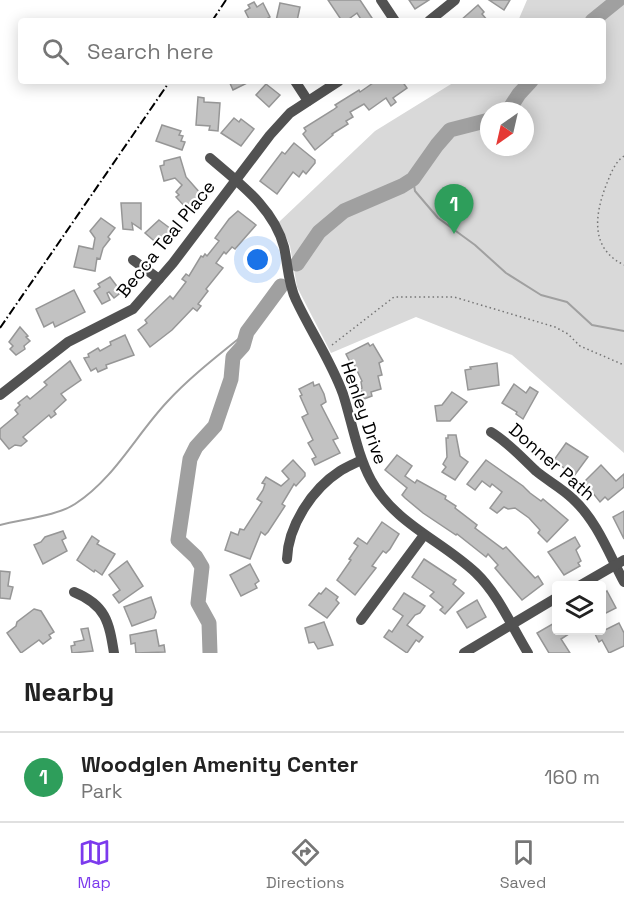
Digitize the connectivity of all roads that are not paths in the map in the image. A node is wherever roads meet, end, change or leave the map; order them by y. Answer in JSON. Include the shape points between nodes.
{"nodes":[{"id":1,"x":381,"y":0,"type":"edge"},
{"id":2,"x":455,"y":0,"type":"edge"},
{"id":3,"x":393,"y":18,"type":"edge"},
{"id":4,"x":433,"y":18,"type":"edge"},
{"id":5,"x":297,"y":84,"type":"edge"},
{"id":6,"x":334,"y":84,"type":"edge"},
{"id":7,"x":308,"y":101,"type":"junction"},
{"id":8,"x":210,"y":158,"type":"dead end"},
{"id":9,"x":236,"y":180,"type":"junction"},
{"id":10,"x":133,"y":260,"type":"dead end"},
{"id":11,"x":159,"y":279,"type":"junction"},
{"id":12,"x":0,"y":395,"type":"edge"},
{"id":13,"x":490,"y":432,"type":"dead end"},
{"id":14,"x":362,"y":460,"type":"junction"},
{"id":15,"x":424,"y":535,"type":"junction"},
{"id":16,"x":287,"y":559,"type":"dead end"},
{"id":17,"x":619,"y":563,"type":"edge"},
{"id":18,"x":586,"y":581,"type":"edge"},
{"id":19,"x":624,"y":582,"type":"edge"},
{"id":20,"x":74,"y":592,"type":"dead end"},
{"id":21,"x":552,"y":600,"type":"edge"},
{"id":22,"x":362,"y":620,"type":"dead end"},
{"id":23,"x":511,"y":625,"type":"junction"},
{"id":24,"x":114,"y":653,"type":"edge"},
{"id":25,"x":464,"y":653,"type":"edge"},
{"id":26,"x":528,"y":653,"type":"edge"}],
"edges":[{"from":1,"to":3,"type":"street"},
{"from":2,"to":4,"type":"street"},
{"from":5,"to":7,"type":"street"},
{"from":6,"to":7,"type":"street","name":"Becca Teal Place"},
{"from":7,"to":9,"type":"street","name":"Becca Teal Place","via":[[290,113]]},
{"from":8,"to":9,"type":"street","name":"Henley Drive"},
{"from":9,"to":11,"type":"street","name":"Becca Teal Place"},
{"from":9,"to":14,"type":"street","name":"Henley Drive","via":[[264,207],[276,226],[294,297],[338,382]]},
{"from":10,"to":11,"type":"street"},
{"from":11,"to":12,"type":"street","name":"Becca Teal Place","via":[[133,309],[68,342]]},
{"from":13,"to":17,"type":"street","name":"Donner Path","via":[[508,442],[538,472],[573,498]]},
{"from":14,"to":15,"type":"street","name":"Henley Drive","via":[[391,508]]},
{"from":14,"to":16,"type":"street","via":[[339,471],[311,499],[288,543]]},
{"from":15,"to":22,"type":"street"},
{"from":15,"to":23,"type":"street","name":"Henley Drive","via":[[476,573]]},
{"from":17,"to":18,"type":"street"},
{"from":17,"to":19,"type":"street","name":"Donner Path"},
{"from":20,"to":24,"type":"street","via":[[89,598],[103,613],[109,623]]},
{"from":21,"to":23,"type":"street"},
{"from":23,"to":25,"type":"street"},
{"from":23,"to":26,"type":"street","name":"Henley Drive"}]}
